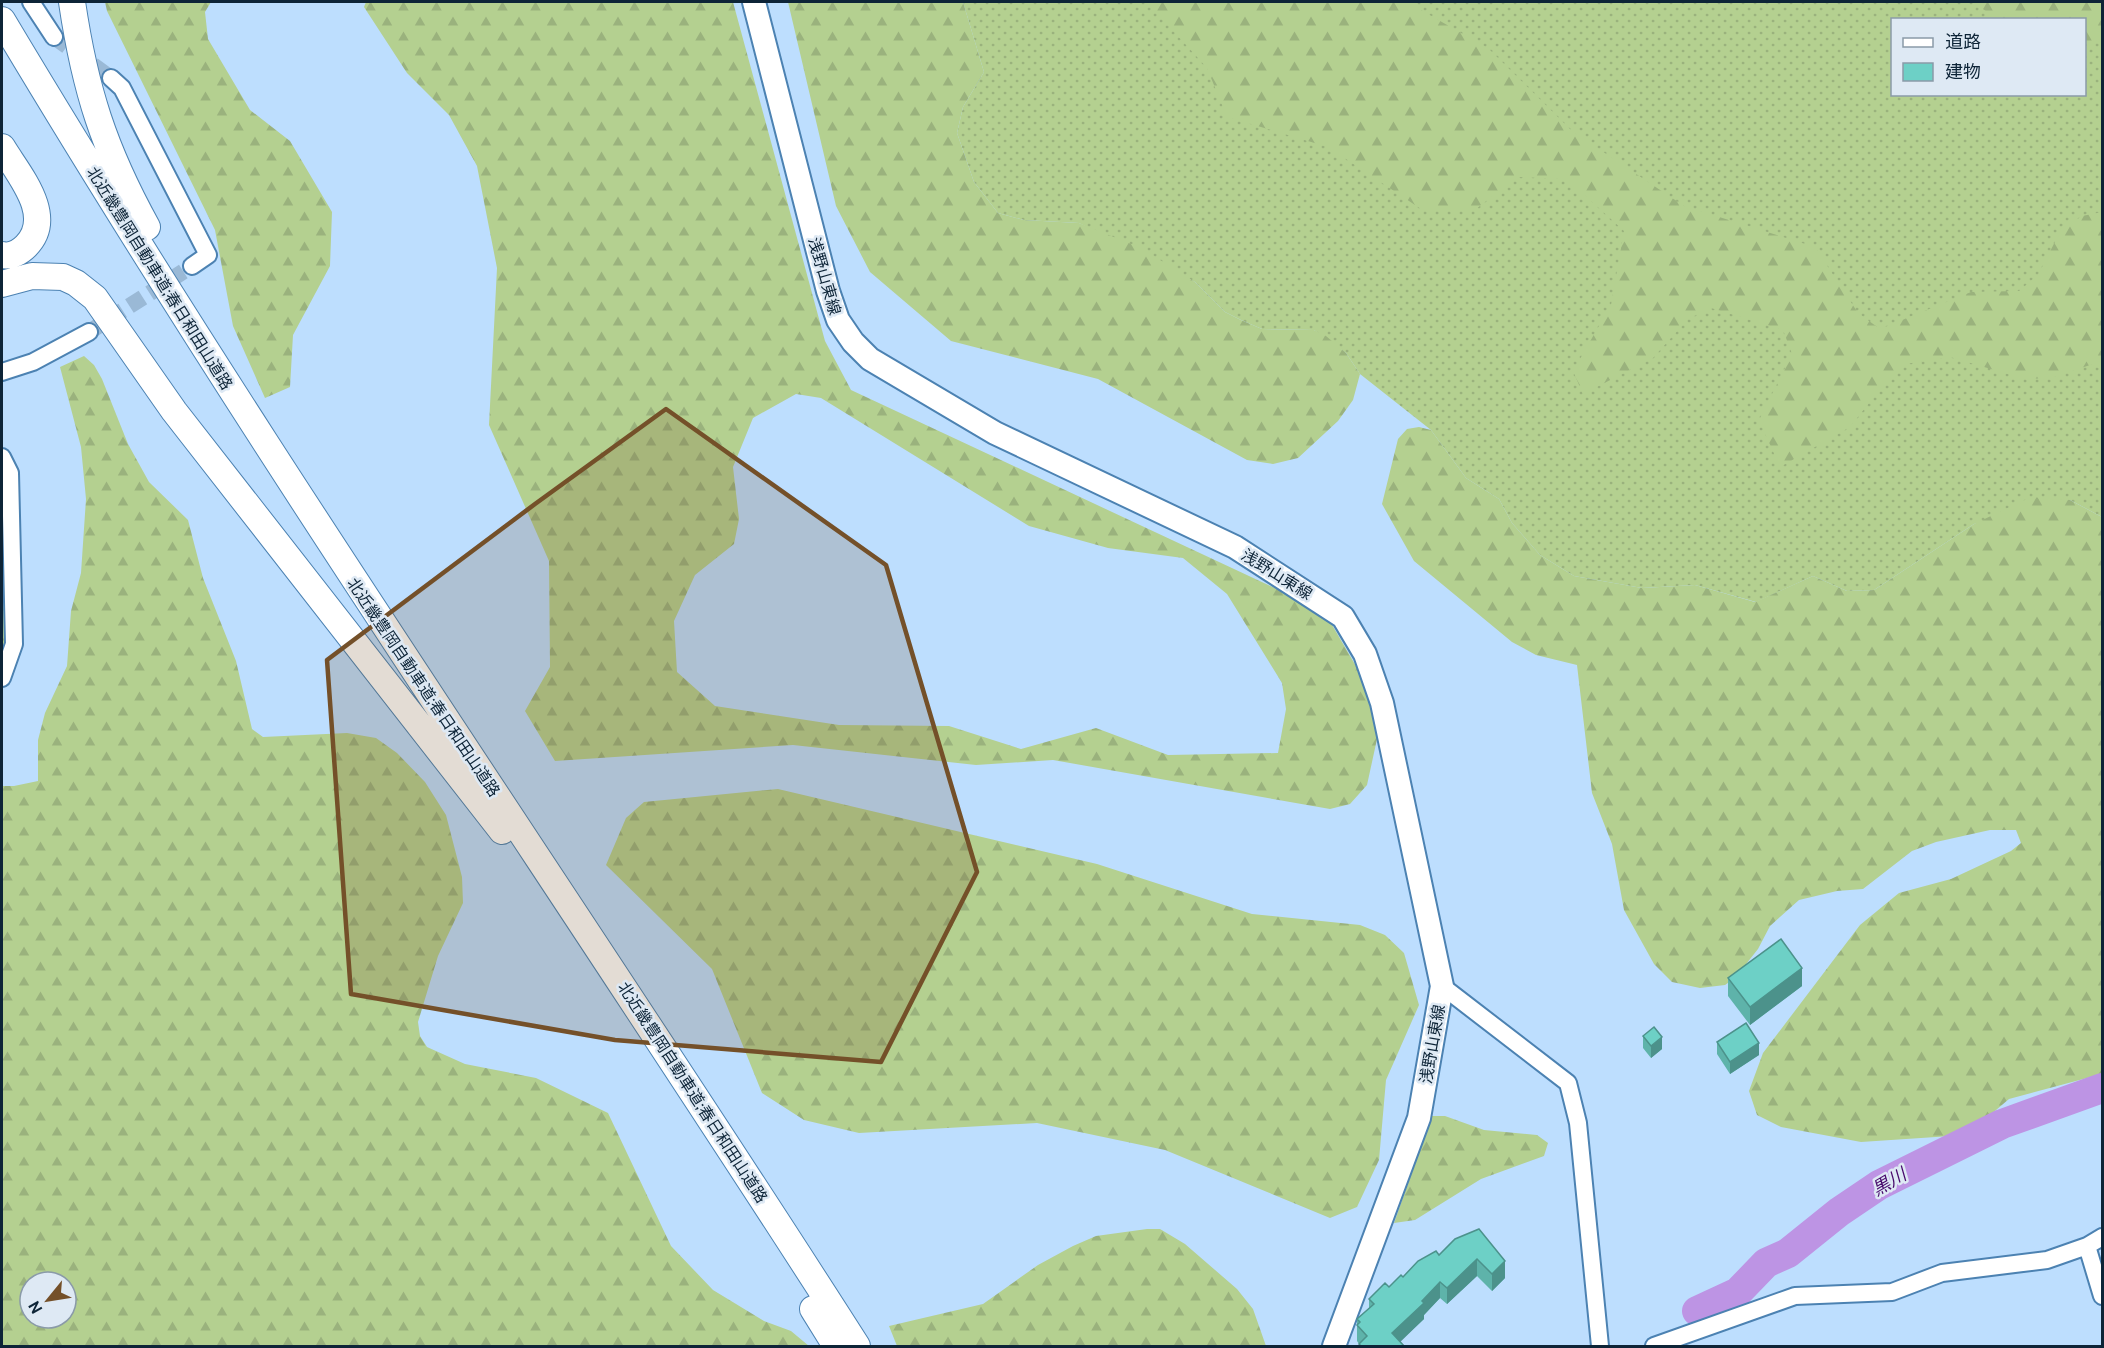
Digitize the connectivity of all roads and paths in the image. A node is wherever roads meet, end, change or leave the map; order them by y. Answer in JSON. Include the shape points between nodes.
{"nodes":[{"id":1,"x":31,"y":2,"type":"edge"},
{"id":2,"x":72,"y":2,"type":"edge"},
{"id":3,"x":754,"y":2,"type":"edge"},
{"id":4,"x":2,"y":20,"type":"edge"},
{"id":5,"x":54,"y":37,"type":"tunnel mouth"},
{"id":6,"x":2,"y":41,"type":"edge"},
{"id":7,"x":111,"y":78,"type":"tunnel mouth"},
{"id":8,"x":2,"y":147,"type":"edge"},
{"id":9,"x":2,"y":255,"type":"edge"},
{"id":10,"x":192,"y":266,"type":"tunnel mouth"},
{"id":11,"x":2,"y":284,"type":"edge"},
{"id":12,"x":89,"y":332,"type":"tunnel mouth"},
{"id":13,"x":2,"y":372,"type":"edge"},
{"id":14,"x":259,"y":436,"type":"junction"},
{"id":15,"x":2,"y":457,"type":"edge"},
{"id":16,"x":2,"y":678,"type":"edge"},
{"id":17,"x":525,"y":860,"type":"junction"},
{"id":18,"x":1442,"y":986,"type":"junction"},
{"id":19,"x":2103,"y":1237,"type":"edge"},
{"id":20,"x":2088,"y":1246,"type":"junction"},
{"id":21,"x":2103,"y":1296,"type":"edge"},
{"id":22,"x":836,"y":1347,"type":"edge"},
{"id":23,"x":857,"y":1347,"type":"edge"},
{"id":24,"x":1334,"y":1347,"type":"edge"},
{"id":25,"x":1600,"y":1347,"type":"edge"},
{"id":26,"x":1654,"y":1347,"type":"edge"}],
"edges":[{"from":1,"to":5,"type":"street"},
{"from":2,"to":14,"type":"highway","via":[[90,95],[107,147]]},
{"from":3,"to":18,"type":"main road","name":"浅野山東線","via":[[828,291],[838,320],[853,342],[870,359],[905,382],[995,433],[1235,547],[1328,605],[1352,627],[1382,703]]},
{"from":4,"to":14,"type":"highway","name":"北近畿豊岡自動車道;春日和田山道路"},
{"from":6,"to":17,"type":"highway","name":"北近畿豊岡自動車道;春日和田山道路","via":[[261,459]]},
{"from":7,"to":10,"type":"street","via":[[122,88],[208,255]]},
{"from":8,"to":9,"type":"highway","via":[[33,200],[38,222],[36,232],[23,249]]},
{"from":11,"to":17,"type":"highway","via":[[32,276],[63,277],[95,298],[174,411]]},
{"from":12,"to":13,"type":"street","via":[[33,362]]},
{"from":14,"to":23,"type":"highway","name":"北近畿豊岡自動車道;春日和田山道路","via":[[702,1104]]},
{"from":15,"to":16,"type":"street","via":[[10,473],[14,644]]},
{"from":17,"to":22,"type":"highway","name":"北近畿豊岡自動車道;春日和田山道路","via":[[691,1110]]},
{"from":18,"to":24,"type":"main road","name":"浅野山東線","via":[[1419,1118]]},
{"from":18,"to":25,"type":"street","via":[[1568,1083],[1578,1123]]},
{"from":19,"to":20,"type":"street"},
{"from":20,"to":21,"type":"street"},
{"from":20,"to":26,"type":"street","via":[[2047,1260],[1942,1273],[1892,1292],[1795,1296]]}]}
